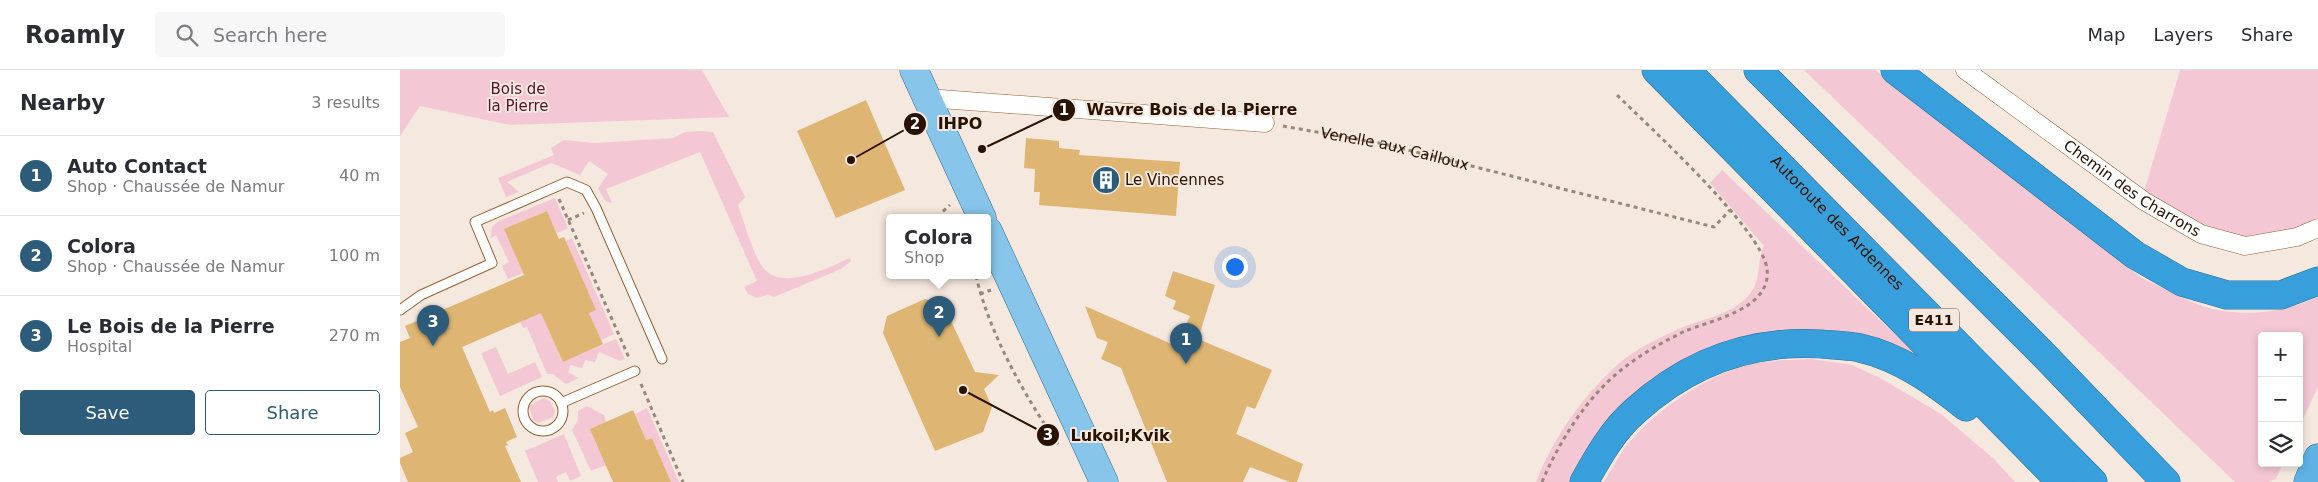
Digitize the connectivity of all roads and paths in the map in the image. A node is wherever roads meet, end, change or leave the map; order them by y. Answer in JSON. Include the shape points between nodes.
{"nodes":[{"id":1,"x":914,"y":70,"type":"edge"},
{"id":2,"x":1644,"y":70,"type":"edge"},
{"id":3,"x":1656,"y":70,"type":"edge"},
{"id":4,"x":1686,"y":70,"type":"edge"},
{"id":5,"x":1758,"y":70,"type":"edge"},
{"id":6,"x":1895,"y":70,"type":"edge"},
{"id":7,"x":1965,"y":70,"type":"edge"},
{"id":8,"x":1615,"y":94,"type":"dead end"},
{"id":9,"x":927,"y":98,"type":"junction"},
{"id":10,"x":1690,"y":103,"type":"junction"},
{"id":11,"x":1265,"y":123,"type":"joint"},
{"id":12,"x":554,"y":188,"type":"junction"},
{"id":13,"x":950,"y":205,"type":"dead end"},
{"id":14,"x":1730,"y":210,"type":"junction"},
{"id":15,"x":941,"y":214,"type":"edge"},
{"id":16,"x":980,"y":214,"type":"edge"},
{"id":17,"x":2318,"y":228,"type":"edge"},
{"id":18,"x":991,"y":237,"type":"edge"},
{"id":19,"x":977,"y":279,"type":"edge"},
{"id":20,"x":2318,"y":280,"type":"edge"},
{"id":21,"x":400,"y":310,"type":"edge"},
{"id":22,"x":662,"y":359,"type":"dead end"},
{"id":23,"x":635,"y":371,"type":"junction"},
{"id":24,"x":561,"y":403,"type":"junction"},
{"id":25,"x":1052,"y":434,"type":"dead end"},
{"id":26,"x":683,"y":482,"type":"edge"},
{"id":27,"x":1104,"y":482,"type":"edge"},
{"id":28,"x":1542,"y":482,"type":"edge"},
{"id":29,"x":1584,"y":482,"type":"edge"},
{"id":30,"x":2043,"y":482,"type":"edge"},
{"id":31,"x":2061,"y":482,"type":"edge"},
{"id":32,"x":2093,"y":482,"type":"edge"},
{"id":33,"x":2166,"y":482,"type":"edge"}],
"edges":[{"from":1,"to":9,"type":"main road"},
{"from":2,"to":10,"type":"highway"},
{"from":3,"to":10,"type":"highway"},
{"from":4,"to":32,"type":"highway","name":"Autoroute des Ardennes","number":"E411"},
{"from":5,"to":33,"type":"highway"},
{"from":6,"to":20,"type":"highway","via":[[2135,254],[2182,282],[2227,294],[2281,295]]},
{"from":7,"to":17,"type":"street","name":"Chemin des Charrons","via":[[2144,201],[2201,234],[2245,246],[2297,237]]},
{"from":8,"to":14,"type":"path"},
{"from":9,"to":11,"type":"street"},
{"from":9,"to":16,"type":"main road"},
{"from":10,"to":31,"type":"highway"},
{"from":11,"to":14,"type":"path","name":"Venelle aux Cailloux","via":[[1384,144],[1714,227]]},
{"from":12,"to":21,"type":"lane","via":[[475,222],[492,263],[421,295]]},
{"from":12,"to":22,"type":"lane","via":[[567,182],[586,190]]},
{"from":12,"to":23,"type":"path"},
{"from":13,"to":15,"type":"path"},
{"from":14,"to":28,"type":"path","via":[[1760,248],[1767,270],[1765,287],[1752,303],[1731,315],[1686,331],[1624,367],[1579,413]]},
{"from":18,"to":27,"type":"main road"},
{"from":19,"to":25,"type":"path","via":[[985,307],[1026,395]]},
{"from":23,"to":24,"type":"lane"},
{"from":23,"to":26,"type":"path"},
{"from":24,"to":24,"type":"lane","via":[[550,392],[536,392],[523,406],[524,419],[534,429],[546,431],[561,419]]},
{"from":29,"to":30,"type":"highway","via":[[1601,452],[1634,412],[1678,377],[1721,357],[1764,346],[1812,343],[1861,348],[1932,380],[1976,415]]}]}
